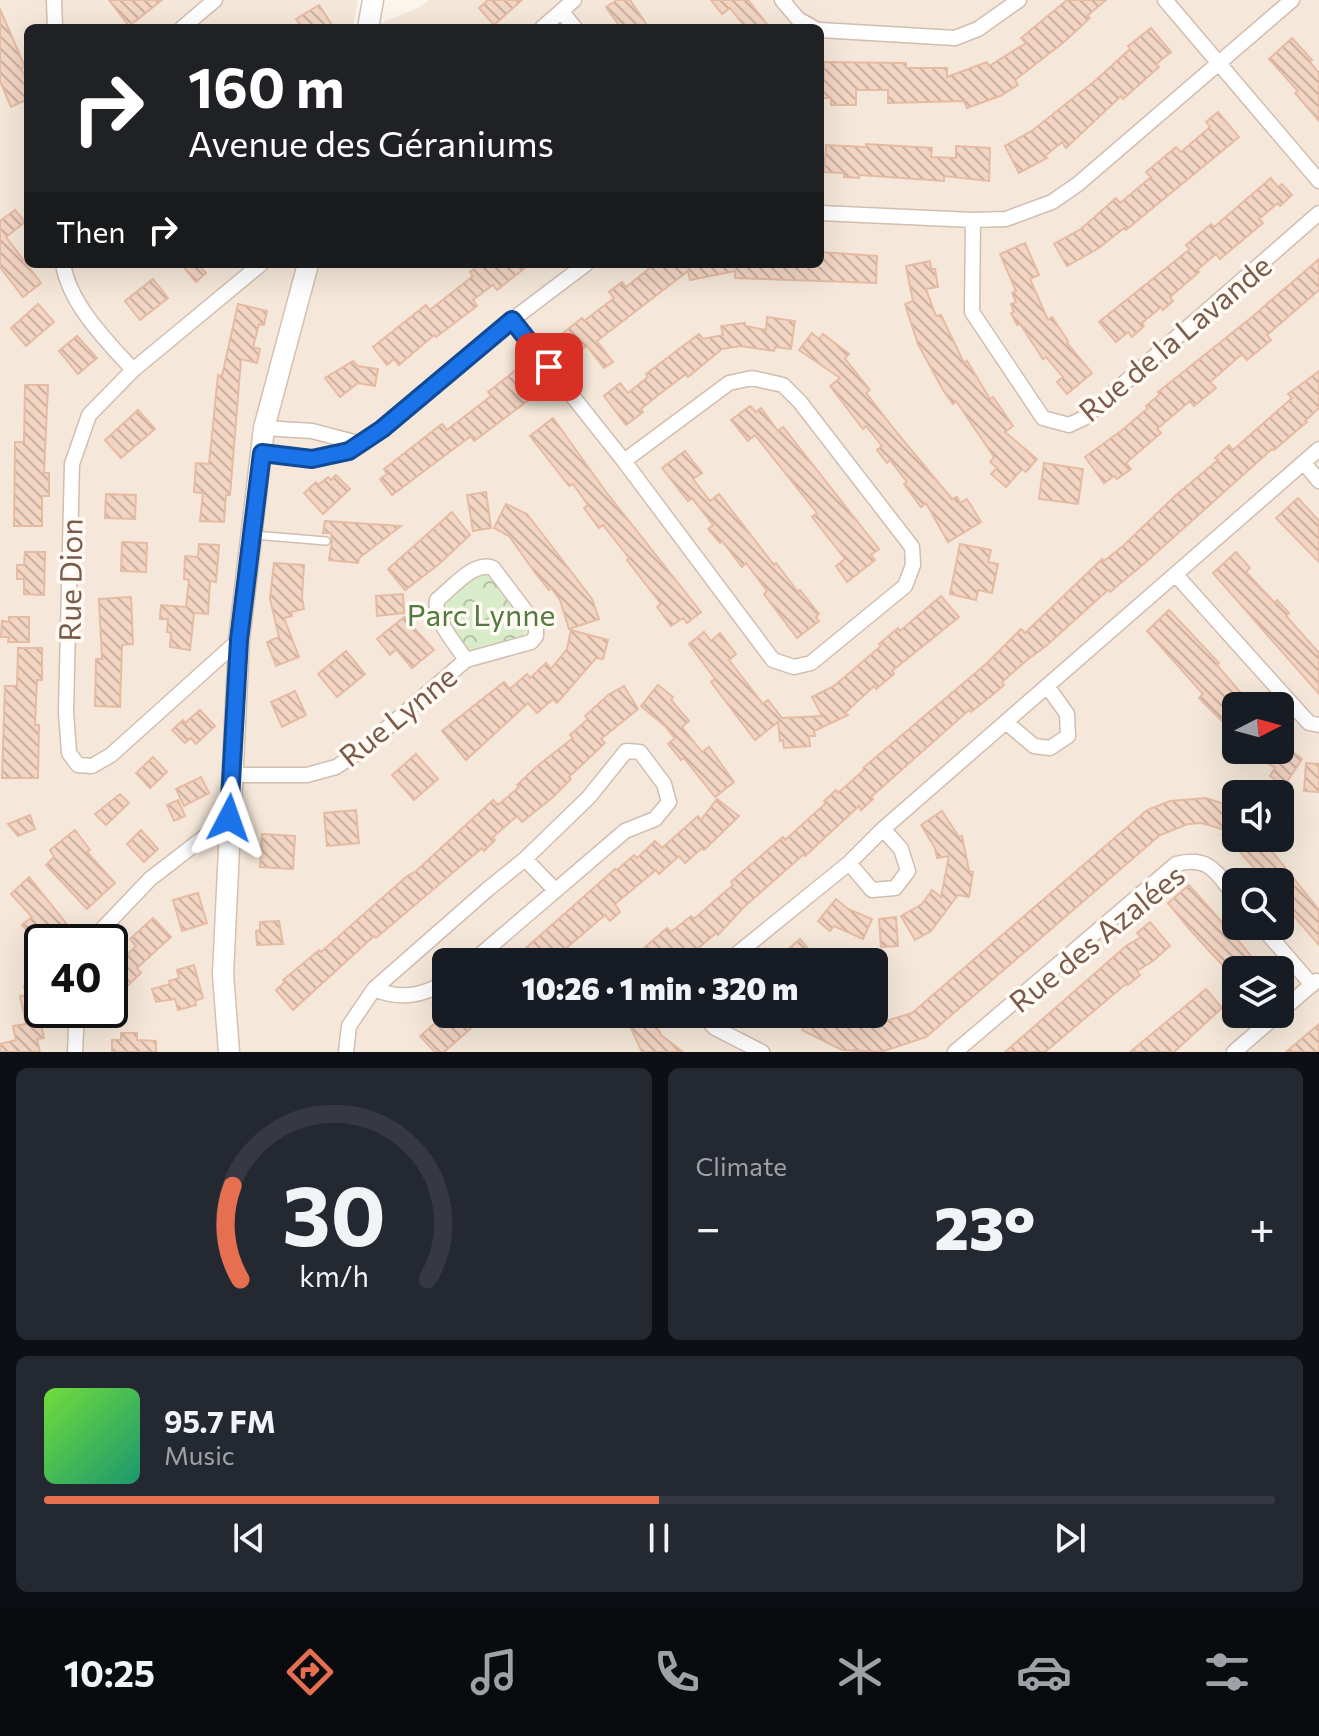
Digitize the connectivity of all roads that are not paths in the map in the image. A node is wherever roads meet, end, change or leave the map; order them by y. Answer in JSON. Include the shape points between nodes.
{"nodes":[{"id":1,"x":215,"y":0,"type":"edge"},
{"id":2,"x":373,"y":0,"type":"edge"},
{"id":3,"x":574,"y":0,"type":"edge"},
{"id":4,"x":782,"y":0,"type":"edge"},
{"id":5,"x":1019,"y":0,"type":"edge"},
{"id":6,"x":1165,"y":0,"type":"edge"},
{"id":7,"x":1292,"y":0,"type":"edge"},
{"id":8,"x":52,"y":3,"type":"edge"},
{"id":9,"x":561,"y":11,"type":"junction"},
{"id":10,"x":55,"y":24,"type":"edge"},
{"id":11,"x":187,"y":24,"type":"edge"},
{"id":12,"x":369,"y":24,"type":"edge"},
{"id":13,"x":546,"y":24,"type":"edge"},
{"id":14,"x":572,"y":24,"type":"edge"},
{"id":15,"x":807,"y":24,"type":"edge"},
{"id":16,"x":824,"y":30,"type":"edge"},
{"id":17,"x":1220,"y":63,"type":"junction"},
{"id":18,"x":1319,"y":181,"type":"edge"},
{"id":19,"x":824,"y":213,"type":"edge"},
{"id":20,"x":1319,"y":213,"type":"edge"},
{"id":21,"x":973,"y":220,"type":"junction"},
{"id":22,"x":65,"y":268,"type":"edge"},
{"id":23,"x":256,"y":268,"type":"edge"},
{"id":24,"x":307,"y":268,"type":"edge"},
{"id":25,"x":581,"y":268,"type":"edge"},
{"id":26,"x":512,"y":320,"type":"junction"},
{"id":27,"x":133,"y":370,"type":"junction"},
{"id":28,"x":264,"y":428,"type":"junction"},
{"id":29,"x":358,"y":443,"type":"junction"},
{"id":30,"x":1319,"y":449,"type":"edge"},
{"id":31,"x":262,"y":453,"type":"junction"},
{"id":32,"x":624,"y":461,"type":"junction"},
{"id":33,"x":1304,"y":463,"type":"junction"},
{"id":34,"x":1319,"y":481,"type":"edge"},
{"id":35,"x":252,"y":535,"type":"junction"},
{"id":36,"x":326,"y":541,"type":"dead end"},
{"id":37,"x":1176,"y":575,"type":"junction"},
{"id":38,"x":239,"y":640,"type":"junction"},
{"id":39,"x":466,"y":660,"type":"junction"},
{"id":40,"x":1047,"y":686,"type":"junction"},
{"id":41,"x":1007,"y":723,"type":"junction"},
{"id":42,"x":1319,"y":725,"type":"edge"},
{"id":43,"x":232,"y":775,"type":"junction"},
{"id":44,"x":229,"y":818,"type":"junction"},
{"id":45,"x":883,"y":829,"type":"junction"},
{"id":46,"x":525,"y":859,"type":"junction"},
{"id":47,"x":849,"y":863,"type":"junction"},
{"id":48,"x":1222,"y":880,"type":"edge"},
{"id":49,"x":555,"y":890,"type":"junction"},
{"id":50,"x":107,"y":924,"type":"edge"},
{"id":51,"x":1274,"y":940,"type":"edge"},
{"id":52,"x":488,"y":948,"type":"edge"},
{"id":53,"x":744,"y":948,"type":"edge"},
{"id":54,"x":1315,"y":982,"type":"edge"},
{"id":55,"x":374,"y":989,"type":"junction"},
{"id":56,"x":432,"y":990,"type":"edge"},
{"id":57,"x":1294,"y":1000,"type":"edge"},
{"id":58,"x":76,"y":1028,"type":"edge"},
{"id":59,"x":715,"y":1028,"type":"edge"},
{"id":60,"x":1262,"y":1028,"type":"edge"},
{"id":61,"x":75,"y":1052,"type":"edge"},
{"id":62,"x":229,"y":1052,"type":"edge"},
{"id":63,"x":346,"y":1052,"type":"edge"},
{"id":64,"x":762,"y":1052,"type":"edge"},
{"id":65,"x":955,"y":1052,"type":"edge"},
{"id":66,"x":1234,"y":1052,"type":"edge"}],
"edges":[{"from":1,"to":11,"type":"street"},
{"from":2,"to":12,"type":"street"},
{"from":3,"to":9,"type":"street"},
{"from":4,"to":15,"type":"street"},
{"from":5,"to":16,"type":"street","via":[[978,29],[955,38]]},
{"from":6,"to":17,"type":"street"},
{"from":7,"to":17,"type":"street"},
{"from":8,"to":10,"type":"street"},
{"from":9,"to":13,"type":"street"},
{"from":9,"to":14,"type":"street"},
{"from":17,"to":18,"type":"street"},
{"from":17,"to":21,"type":"street","via":[[1052,202],[1006,219]]},
{"from":19,"to":21,"type":"street"},
{"from":20,"to":21,"type":"street","name":"Rue de la Lavande","via":[[1084,418],[1069,425],[1043,418],[972,312]]},
{"from":22,"to":27,"type":"street","via":[[81,306]]},
{"from":23,"to":27,"type":"street","name":"Rue Dion"},
{"from":24,"to":28,"type":"street"},
{"from":25,"to":26,"type":"street"},
{"from":26,"to":29,"type":"street","via":[[382,429]]},
{"from":26,"to":32,"type":"street"},
{"from":27,"to":38,"type":"street","name":"Rue Dion","via":[[89,415],[72,464],[69,753],[78,765],[92,766],[111,755]]},
{"from":28,"to":29,"type":"street","via":[[312,431]]},
{"from":28,"to":31,"type":"street"},
{"from":29,"to":31,"type":"street","via":[[349,451],[312,459]]},
{"from":30,"to":33,"type":"street"},
{"from":31,"to":35,"type":"street"},
{"from":32,"to":32,"type":"street","via":[[773,660],[794,667],[811,663],[905,586],[913,565],[912,547],[783,385],[752,378],[729,383]]},
{"from":33,"to":34,"type":"street"},
{"from":33,"to":37,"type":"street"},
{"from":35,"to":36,"type":"lane"},
{"from":35,"to":38,"type":"street"},
{"from":37,"to":40,"type":"street"},
{"from":37,"to":42,"type":"street","via":[[1309,723]]},
{"from":38,"to":43,"type":"street"},
{"from":39,"to":39,"type":"street","name":"Rue Lynne","via":[[531,642],[536,636],[536,625],[486,565],[477,567],[435,606]]},
{"from":39,"to":43,"type":"street","name":"Rue Lynne","via":[[336,767],[307,775]]},
{"from":40,"to":41,"type":"street"},
{"from":40,"to":41,"type":"street","via":[[1067,714],[1068,736],[1050,748],[1034,746]]},
{"from":41,"to":45,"type":"street"},
{"from":43,"to":44,"type":"street"},
{"from":44,"to":50,"type":"street","via":[[150,879]]},
{"from":44,"to":62,"type":"street","via":[[223,974]]},
{"from":45,"to":47,"type":"street"},
{"from":45,"to":47,"type":"street","via":[[901,849],[908,871],[895,888],[872,890]]},
{"from":46,"to":49,"type":"street"},
{"from":46,"to":49,"type":"street","via":[[589,797],[626,751],[640,752],[664,784],[669,802],[655,819],[625,831]]},
{"from":46,"to":55,"type":"street"},
{"from":47,"to":53,"type":"street"},
{"from":48,"to":65,"type":"street","name":"Rue des Azalées","via":[[1208,864],[1176,864]]},
{"from":49,"to":52,"type":"street"},
{"from":51,"to":54,"type":"street"},
{"from":54,"to":57,"type":"street"},
{"from":55,"to":56,"type":"street","via":[[391,996]]},
{"from":55,"to":63,"type":"street","via":[[349,1026]]},
{"from":58,"to":61,"type":"street"},
{"from":59,"to":64,"type":"street"},
{"from":60,"to":66,"type":"street"}]}
